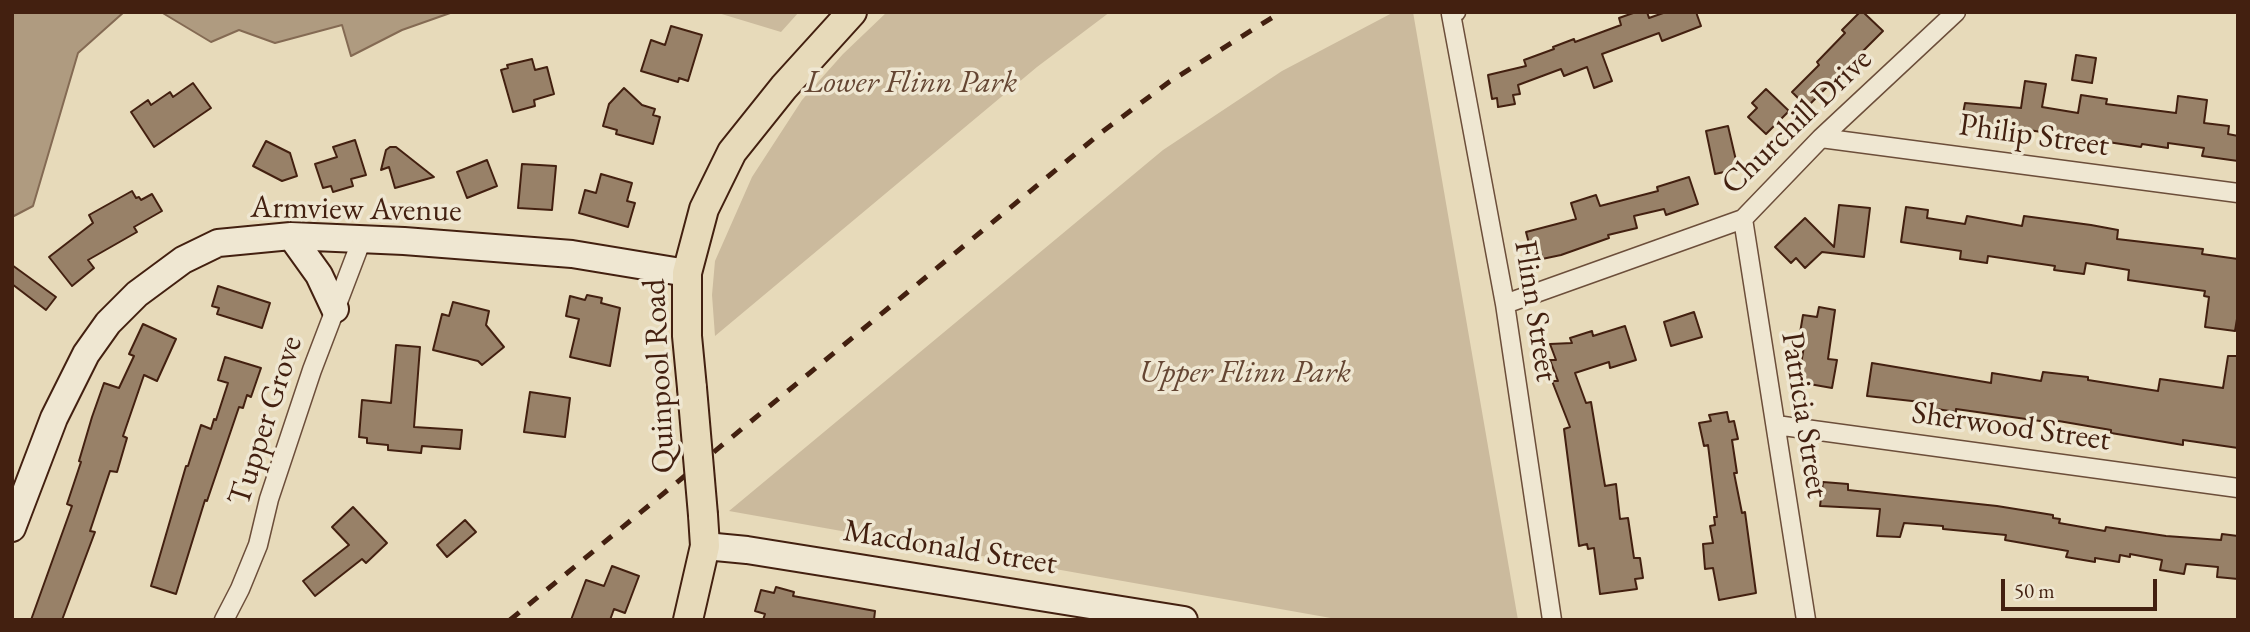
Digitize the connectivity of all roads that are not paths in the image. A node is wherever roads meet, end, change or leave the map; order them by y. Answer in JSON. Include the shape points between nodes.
{"nodes":[{"id":1,"x":852,"y":12,"type":"edge"},
{"id":2,"x":1955,"y":12,"type":"edge"},
{"id":3,"x":1453,"y":13,"type":"edge"},
{"id":4,"x":1821,"y":138,"type":"junction"},
{"id":5,"x":2238,"y":193,"type":"edge"},
{"id":6,"x":1743,"y":219,"type":"junction"},
{"id":7,"x":291,"y":236,"type":"junction"},
{"id":8,"x":362,"y":239,"type":"junction"},
{"id":9,"x":687,"y":273,"type":"junction"},
{"id":10,"x":1505,"y":304,"type":"junction"},
{"id":11,"x":335,"y":309,"type":"junction"},
{"id":12,"x":1776,"y":425,"type":"junction"},
{"id":13,"x":2238,"y":488,"type":"edge"},
{"id":14,"x":12,"y":528,"type":"edge"},
{"id":15,"x":705,"y":545,"type":"junction"},
{"id":16,"x":1130,"y":615,"type":"edge"},
{"id":17,"x":224,"y":620,"type":"edge"},
{"id":18,"x":688,"y":620,"type":"edge"},
{"id":19,"x":1184,"y":620,"type":"edge"},
{"id":20,"x":1552,"y":620,"type":"edge"},
{"id":21,"x":1806,"y":620,"type":"edge"}],
"edges":[{"from":1,"to":9,"type":"main road","name":"Quinpool Road","via":[[732,152],[704,209]]},
{"from":2,"to":4,"type":"street","name":"Churchill Drive"},
{"from":3,"to":10,"type":"street","name":"Flinn Street"},
{"from":4,"to":5,"type":"street","name":"Philip Street"},
{"from":4,"to":6,"type":"street","name":"Churchill Drive"},
{"from":6,"to":10,"type":"street","name":"Churchill Drive"},
{"from":6,"to":12,"type":"street","name":"Patricia Street"},
{"from":7,"to":8,"type":"street","name":"Armview Avenue"},
{"from":7,"to":11,"type":"street","via":[[319,275]]},
{"from":7,"to":14,"type":"street","name":"Armview Avenue","via":[[218,243],[183,260],[108,323],[86,354],[54,418]]},
{"from":8,"to":9,"type":"street","name":"Armview Avenue","via":[[572,254]]},
{"from":8,"to":11,"type":"street","name":"Tupper Grove"},
{"from":9,"to":15,"type":"main road","name":"Quinpool Road","bridge":true,"via":[[687,336]]},
{"from":10,"to":20,"type":"street","name":"Flinn Street"},
{"from":11,"to":17,"type":"street","name":"Tupper Grove","via":[[269,499],[258,545]]},
{"from":12,"to":13,"type":"street","name":"Sherwood Street"},
{"from":12,"to":21,"type":"street","name":"Patricia Street"},
{"from":15,"to":16,"type":"street","name":"Macdonald Street"},
{"from":15,"to":18,"type":"main road","name":"Quinpool Road"},
{"from":16,"to":19,"type":"street","name":"Macdonald Street"}]}
